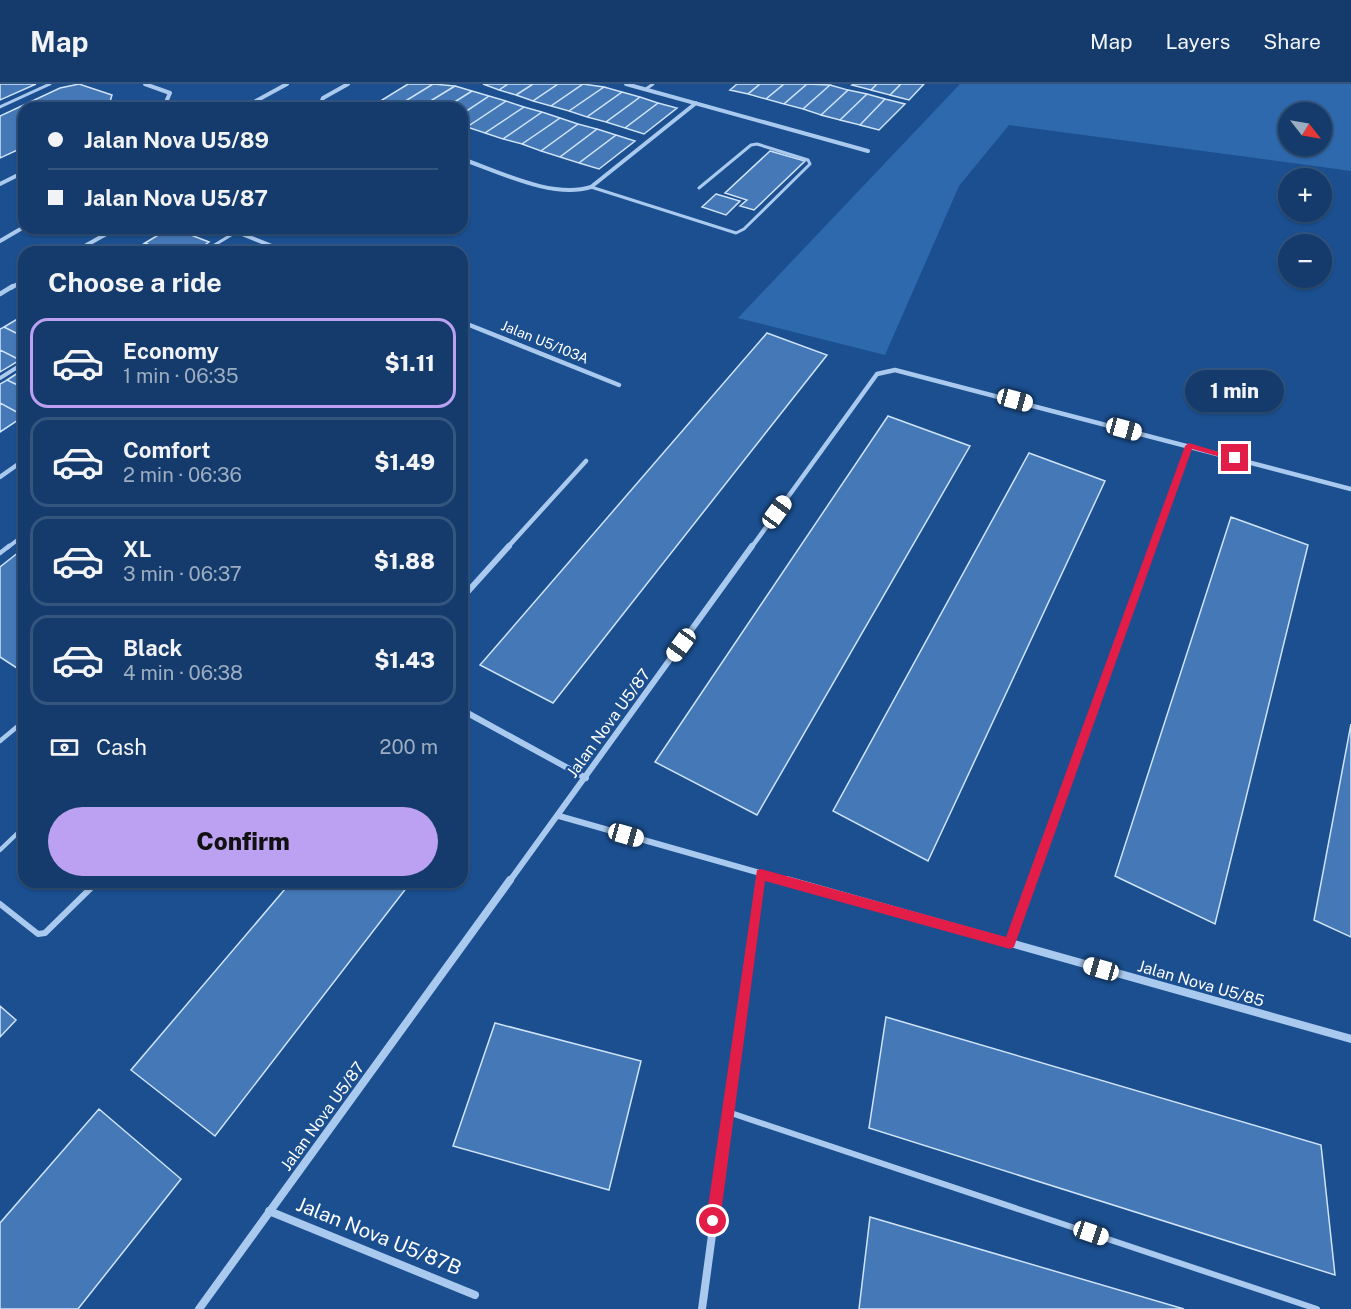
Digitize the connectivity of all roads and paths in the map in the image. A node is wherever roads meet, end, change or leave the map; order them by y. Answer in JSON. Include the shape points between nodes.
{"nodes":[{"id":1,"x":50,"y":84,"type":"edge"},
{"id":2,"x":145,"y":84,"type":"edge"},
{"id":3,"x":287,"y":84,"type":"edge"},
{"id":4,"x":348,"y":84,"type":"edge"},
{"id":5,"x":626,"y":84,"type":"edge"},
{"id":6,"x":653,"y":84,"type":"edge"},
{"id":7,"x":646,"y":89,"type":"junction"},
{"id":8,"x":163,"y":102,"type":"edge"},
{"id":9,"x":254,"y":102,"type":"edge"},
{"id":10,"x":321,"y":102,"type":"edge"},
{"id":11,"x":696,"y":103,"type":"junction"},
{"id":12,"x":0,"y":107,"type":"edge"},
{"id":13,"x":868,"y":151,"type":"dead end"},
{"id":14,"x":468,"y":161,"type":"edge"},
{"id":15,"x":18,"y":175,"type":"edge"},
{"id":16,"x":0,"y":184,"type":"edge"},
{"id":17,"x":591,"y":187,"type":"junction"},
{"id":18,"x":699,"y":188,"type":"dead end"},
{"id":19,"x":18,"y":230,"type":"edge"},
{"id":20,"x":106,"y":234,"type":"edge"},
{"id":21,"x":233,"y":234,"type":"edge"},
{"id":22,"x":241,"y":234,"type":"edge"},
{"id":23,"x":0,"y":240,"type":"edge"},
{"id":24,"x":85,"y":246,"type":"edge"},
{"id":25,"x":213,"y":246,"type":"edge"},
{"id":26,"x":272,"y":246,"type":"edge"},
{"id":27,"x":18,"y":284,"type":"edge"},
{"id":28,"x":0,"y":294,"type":"edge"},
{"id":29,"x":468,"y":324,"type":"edge"},
{"id":30,"x":18,"y":367,"type":"edge"},
{"id":31,"x":0,"y":378,"type":"edge"},
{"id":32,"x":619,"y":385,"type":"dead end"},
{"id":33,"x":1189,"y":446,"type":"junction"},
{"id":34,"x":586,"y":461,"type":"dead end"},
{"id":35,"x":18,"y":464,"type":"edge"},
{"id":36,"x":0,"y":477,"type":"edge"},
{"id":37,"x":1351,"y":489,"type":"edge"},
{"id":38,"x":18,"y":540,"type":"edge"},
{"id":39,"x":0,"y":553,"type":"edge"},
{"id":40,"x":468,"y":591,"type":"edge"},
{"id":41,"x":468,"y":713,"type":"edge"},
{"id":42,"x":18,"y":725,"type":"edge"},
{"id":43,"x":0,"y":741,"type":"edge"},
{"id":44,"x":586,"y":778,"type":"junction"},
{"id":45,"x":559,"y":816,"type":"junction"},
{"id":46,"x":18,"y":833,"type":"edge"},
{"id":47,"x":0,"y":850,"type":"edge"},
{"id":48,"x":761,"y":874,"type":"junction"},
{"id":49,"x":91,"y":888,"type":"edge"},
{"id":50,"x":0,"y":904,"type":"edge"},
{"id":51,"x":1010,"y":943,"type":"junction"},
{"id":52,"x":1351,"y":1040,"type":"edge"},
{"id":53,"x":728,"y":1112,"type":"junction"},
{"id":54,"x":269,"y":1211,"type":"junction"},
{"id":55,"x":475,"y":1294,"type":"dead end"},
{"id":56,"x":199,"y":1309,"type":"edge"},
{"id":57,"x":702,"y":1309,"type":"edge"},
{"id":58,"x":1317,"y":1309,"type":"edge"}],
"edges":[{"from":1,"to":12,"type":"lane"},
{"from":2,"to":8,"type":"street","via":[[170,93]]},
{"from":3,"to":9,"type":"street"},
{"from":4,"to":10,"type":"street"},
{"from":5,"to":7,"type":"street"},
{"from":6,"to":7,"type":"lane"},
{"from":7,"to":11,"type":"street"},
{"from":11,"to":13,"type":"street"},
{"from":11,"to":17,"type":"street"},
{"from":14,"to":17,"type":"street","via":[[558,191],[575,192]]},
{"from":15,"to":16,"type":"street"},
{"from":17,"to":18,"type":"lane","via":[[736,232],[744,229],[810,164],[798,156],[751,145]]},
{"from":19,"to":23,"type":"street"},
{"from":20,"to":24,"type":"street"},
{"from":21,"to":25,"type":"lane"},
{"from":22,"to":26,"type":"street"},
{"from":27,"to":28,"type":"street"},
{"from":29,"to":32,"type":"street","name":"Jalan U5/103A"},
{"from":30,"to":31,"type":"lane"},
{"from":33,"to":37,"type":"street","name":"Jalan Nova U5/87"},
{"from":33,"to":44,"type":"street","name":"Jalan Nova U5/87","via":[[906,372],[877,374]]},
{"from":33,"to":51,"type":"street"},
{"from":34,"to":40,"type":"street"},
{"from":35,"to":36,"type":"street"},
{"from":38,"to":39,"type":"lane"},
{"from":41,"to":44,"type":"street"},
{"from":42,"to":43,"type":"lane"},
{"from":44,"to":45,"type":"street","name":"Jalan Nova U5/87"},
{"from":45,"to":48,"type":"street","name":"Jalan Nova U5/85"},
{"from":45,"to":54,"type":"street","name":"Jalan Nova U5/87"},
{"from":46,"to":47,"type":"lane"},
{"from":48,"to":51,"type":"street","name":"Jalan Nova U5/85"},
{"from":48,"to":53,"type":"street"},
{"from":49,"to":50,"type":"lane","via":[[45,933],[38,934]]},
{"from":51,"to":52,"type":"street","name":"Jalan Nova U5/85"},
{"from":53,"to":57,"type":"street"},
{"from":53,"to":58,"type":"lane"},
{"from":54,"to":55,"type":"street","name":"Jalan Nova U5/87B"},
{"from":54,"to":56,"type":"street","name":"Jalan Nova U5/87"}]}
